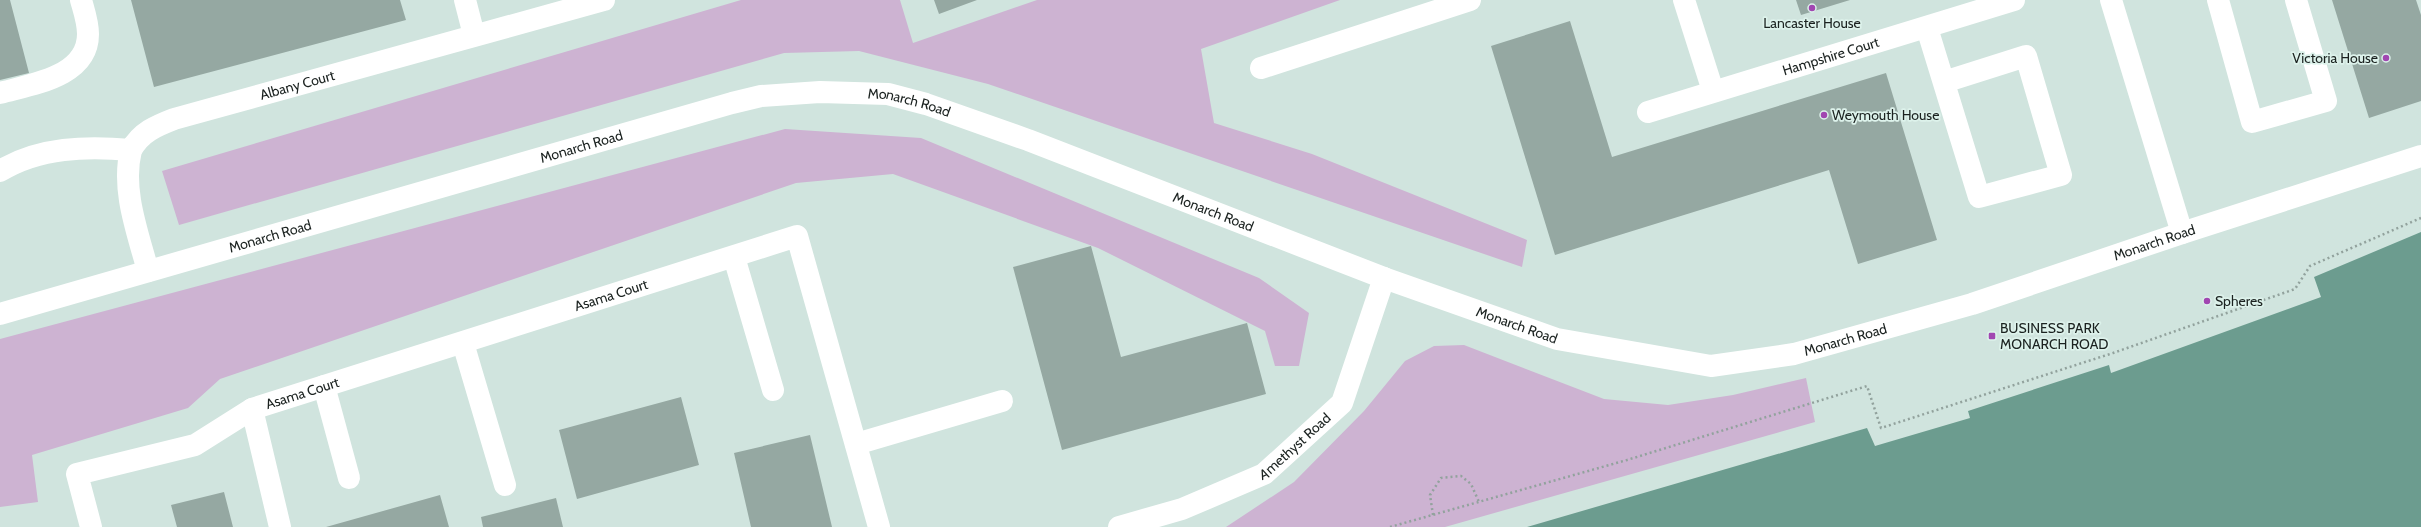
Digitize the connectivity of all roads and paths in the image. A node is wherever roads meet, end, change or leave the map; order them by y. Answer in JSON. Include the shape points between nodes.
{"nodes":[{"id":1,"x":81,"y":0,"type":"edge"},
{"id":2,"x":465,"y":0,"type":"edge"},
{"id":3,"x":604,"y":0,"type":"edge"},
{"id":4,"x":1470,"y":0,"type":"edge"},
{"id":5,"x":1684,"y":0,"type":"edge"},
{"id":6,"x":2014,"y":0,"type":"edge"},
{"id":7,"x":2111,"y":0,"type":"edge"},
{"id":8,"x":2218,"y":0,"type":"edge"},
{"id":9,"x":2296,"y":0,"type":"edge"},
{"id":10,"x":1927,"y":28,"type":"junction"},
{"id":11,"x":474,"y":35,"type":"junction"},
{"id":12,"x":1261,"y":68,"type":"dead end"},
{"id":13,"x":1944,"y":82,"type":"junction"},
{"id":14,"x":1713,"y":91,"type":"junction"},
{"id":15,"x":0,"y":93,"type":"edge"},
{"id":16,"x":1648,"y":112,"type":"dead end"},
{"id":17,"x":131,"y":150,"type":"junction"},
{"id":18,"x":2421,"y":156,"type":"edge"},
{"id":19,"x":0,"y":171,"type":"edge"},
{"id":20,"x":2421,"y":218,"type":"edge"},
{"id":21,"x":2182,"y":233,"type":"junction"},
{"id":22,"x":734,"y":258,"type":"junction"},
{"id":23,"x":148,"y":271,"type":"junction"},
{"id":24,"x":1384,"y":278,"type":"junction"},
{"id":25,"x":0,"y":314,"type":"edge"},
{"id":26,"x":463,"y":343,"type":"junction"},
{"id":27,"x":324,"y":386,"type":"junction"},
{"id":28,"x":773,"y":390,"type":"dead end"},
{"id":29,"x":1002,"y":401,"type":"dead end"},
{"id":30,"x":252,"y":409,"type":"junction"},
{"id":31,"x":856,"y":444,"type":"junction"},
{"id":32,"x":349,"y":478,"type":"dead end"},
{"id":33,"x":505,"y":485,"type":"dead end"},
{"id":34,"x":1479,"y":502,"type":"junction"},
{"id":35,"x":1433,"y":515,"type":"junction"},
{"id":36,"x":91,"y":527,"type":"edge"},
{"id":37,"x":280,"y":527,"type":"edge"},
{"id":38,"x":880,"y":527,"type":"edge"},
{"id":39,"x":1119,"y":527,"type":"edge"},
{"id":40,"x":1390,"y":527,"type":"edge"}],
"edges":[{"from":1,"to":15,"type":"street","via":[[88,34],[86,48],[78,62],[55,77]]},
{"from":2,"to":11,"type":"street"},
{"from":3,"to":11,"type":"street","name":"Albany Court"},
{"from":4,"to":12,"type":"street"},
{"from":5,"to":14,"type":"street"},
{"from":6,"to":10,"type":"street","name":"Hampshire Court"},
{"from":7,"to":21,"type":"street"},
{"from":8,"to":9,"type":"street","via":[[2252,122],[2326,101]]},
{"from":10,"to":13,"type":"street"},
{"from":10,"to":14,"type":"street","name":"Hampshire Court"},
{"from":11,"to":17,"type":"street","name":"Albany Court","via":[[174,119],[145,132],[136,140]]},
{"from":13,"to":13,"type":"street","via":[[1979,197],[2061,175],[2026,56]]},
{"from":14,"to":16,"type":"street","name":"Hampshire Court"},
{"from":17,"to":19,"type":"street","via":[[87,147],[62,150],[11,165]]},
{"from":17,"to":23,"type":"street","via":[[127,174],[129,194]]},
{"from":18,"to":21,"type":"street","name":"Monarch Road"},
{"from":20,"to":34,"type":"path","via":[[2310,266],[2295,289],[2113,353],[1881,428],[1867,386],[1627,460]]},
{"from":21,"to":24,"type":"street","name":"Monarch Road","via":[[1972,304],[1794,354],[1712,366],[1557,339]]},
{"from":22,"to":26,"type":"street","name":"Asama Court"},
{"from":22,"to":28,"type":"street"},
{"from":22,"to":31,"type":"street","name":"Asama Court","via":[[797,236]]},
{"from":23,"to":24,"type":"street","name":"Monarch Road","via":[[732,103],[769,95],[820,92],[888,94],[926,104],[1028,140]]},
{"from":23,"to":25,"type":"street","name":"Monarch Road"},
{"from":24,"to":39,"type":"street","name":"Amethyst Road","via":[[1342,403],[1264,474],[1182,509]]},
{"from":26,"to":27,"type":"street","name":"Asama Court"},
{"from":26,"to":33,"type":"street"},
{"from":27,"to":30,"type":"street","name":"Asama Court"},
{"from":27,"to":32,"type":"street"},
{"from":29,"to":31,"type":"street"},
{"from":30,"to":36,"type":"street","via":[[195,445],[77,474]]},
{"from":30,"to":37,"type":"street","name":"Asama Court"},
{"from":31,"to":38,"type":"street","name":"Asama Court"},
{"from":34,"to":35,"type":"path"},
{"from":34,"to":35,"type":"path","via":[[1471,484],[1461,476],[1441,478],[1430,495]]},
{"from":35,"to":40,"type":"path"}]}
